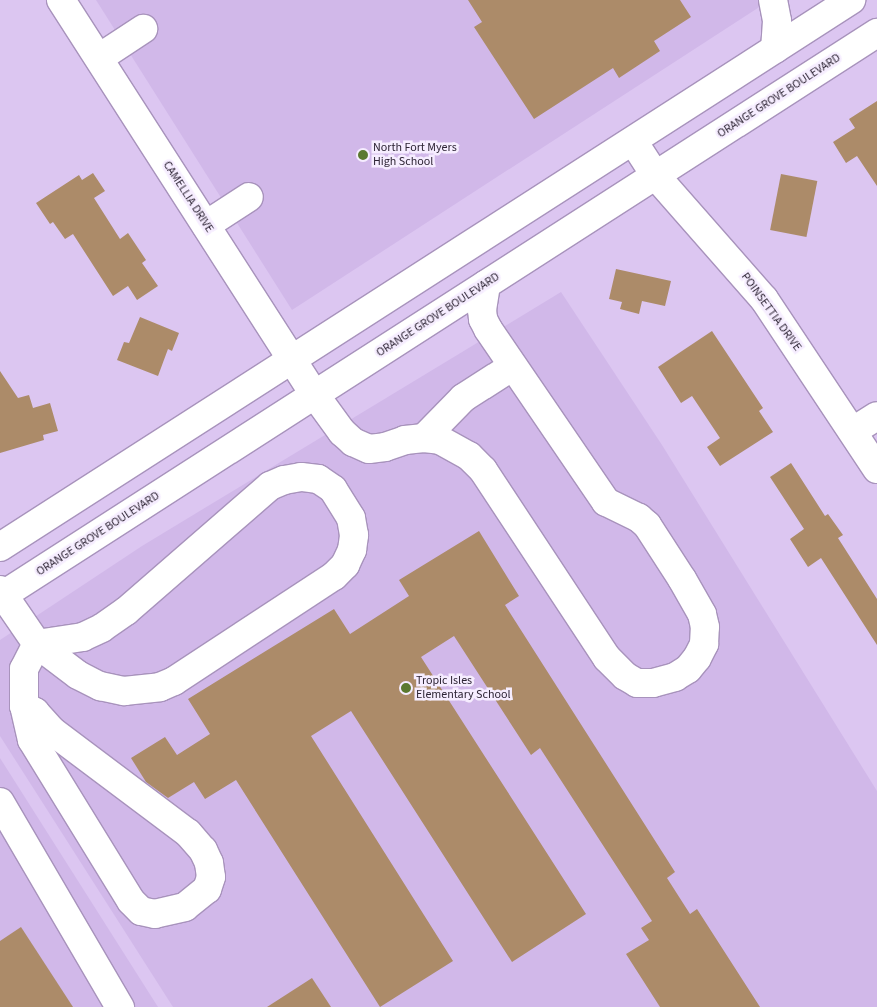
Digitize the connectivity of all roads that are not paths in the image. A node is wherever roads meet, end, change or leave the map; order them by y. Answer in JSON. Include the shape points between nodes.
{"nodes":[{"id":1,"x":61,"y":0,"type":"edge"},
{"id":2,"x":773,"y":0,"type":"edge"},
{"id":3,"x":851,"y":0,"type":"edge"},
{"id":4,"x":143,"y":30,"type":"dead end"},
{"id":5,"x":877,"y":32,"type":"edge"},
{"id":6,"x":775,"y":49,"type":"junction"},
{"id":7,"x":99,"y":58,"type":"junction"},
{"id":8,"x":633,"y":141,"type":"junction"},
{"id":9,"x":655,"y":175,"type":"junction"},
{"id":10,"x":249,"y":197,"type":"dead end"},
{"id":11,"x":206,"y":225,"type":"junction"},
{"id":12,"x":486,"y":284,"type":"junction"},
{"id":13,"x":292,"y":359,"type":"junction"},
{"id":14,"x":513,"y":366,"type":"junction"},
{"id":15,"x":314,"y":395,"type":"junction"},
{"id":16,"x":877,"y":416,"type":"edge"},
{"id":17,"x":853,"y":431,"type":"junction"},
{"id":18,"x":424,"y":438,"type":"junction"},
{"id":19,"x":877,"y":469,"type":"edge"},
{"id":20,"x":0,"y":547,"type":"edge"},
{"id":21,"x":1,"y":594,"type":"edge"},
{"id":22,"x":37,"y":644,"type":"junction"},
{"id":23,"x":24,"y":706,"type":"junction"},
{"id":24,"x":0,"y":802,"type":"edge"},
{"id":25,"x":120,"y":1007,"type":"edge"}],
"edges":[{"from":1,"to":7,"type":"street","name":"CAMELLIA DRIVE"},
{"from":2,"to":6,"type":"street","via":[[777,21]]},
{"from":3,"to":6,"type":"street"},
{"from":4,"to":7,"type":"street"},
{"from":5,"to":9,"type":"street","name":"ORANGE GROVE BOULEVARD"},
{"from":6,"to":8,"type":"street"},
{"from":7,"to":11,"type":"street","name":"CAMELLIA DRIVE"},
{"from":8,"to":9,"type":"street","name":"POINSETTIA DRIVE"},
{"from":8,"to":13,"type":"street"},
{"from":9,"to":12,"type":"street","name":"ORANGE GROVE BOULEVARD"},
{"from":9,"to":17,"type":"street","name":"POINSETTIA DRIVE","via":[[764,299]]},
{"from":10,"to":11,"type":"street"},
{"from":11,"to":13,"type":"street","name":"CAMELLIA DRIVE"},
{"from":12,"to":14,"type":"street","via":[[483,319]]},
{"from":12,"to":15,"type":"street","name":"ORANGE GROVE BOULEVARD"},
{"from":13,"to":15,"type":"street","name":"CAMELLIA DRIVE"},
{"from":13,"to":20,"type":"street"},
{"from":14,"to":18,"type":"street","via":[[463,398]]},
{"from":14,"to":18,"type":"street","via":[[606,502],[639,518],[646,525],[682,579],[702,614],[705,627],[704,644],[688,669],[675,677],[653,683],[637,683],[625,676],[607,658],[483,470],[469,456],[440,440]]},
{"from":15,"to":18,"type":"street","name":"CAMELLIA DRIVE","via":[[353,442],[369,448]]},
{"from":15,"to":21,"type":"street","name":"ORANGE GROVE BOULEVARD"},
{"from":16,"to":17,"type":"street"},
{"from":17,"to":19,"type":"street","name":"POINSETTIA DRIVE"},
{"from":21,"to":22,"type":"street"},
{"from":22,"to":22,"type":"street","via":[[78,675],[100,686],[124,691],[174,681],[345,566],[354,535],[351,518],[333,490],[318,479],[284,480],[270,486],[102,628],[82,637]]},
{"from":22,"to":23,"type":"street","via":[[24,669]]},
{"from":23,"to":23,"type":"street","via":[[32,740],[131,901],[141,911],[162,913],[185,907],[207,889],[211,877],[209,863],[203,850],[188,833],[52,731],[35,712]]},
{"from":24,"to":25,"type":"street"}]}
